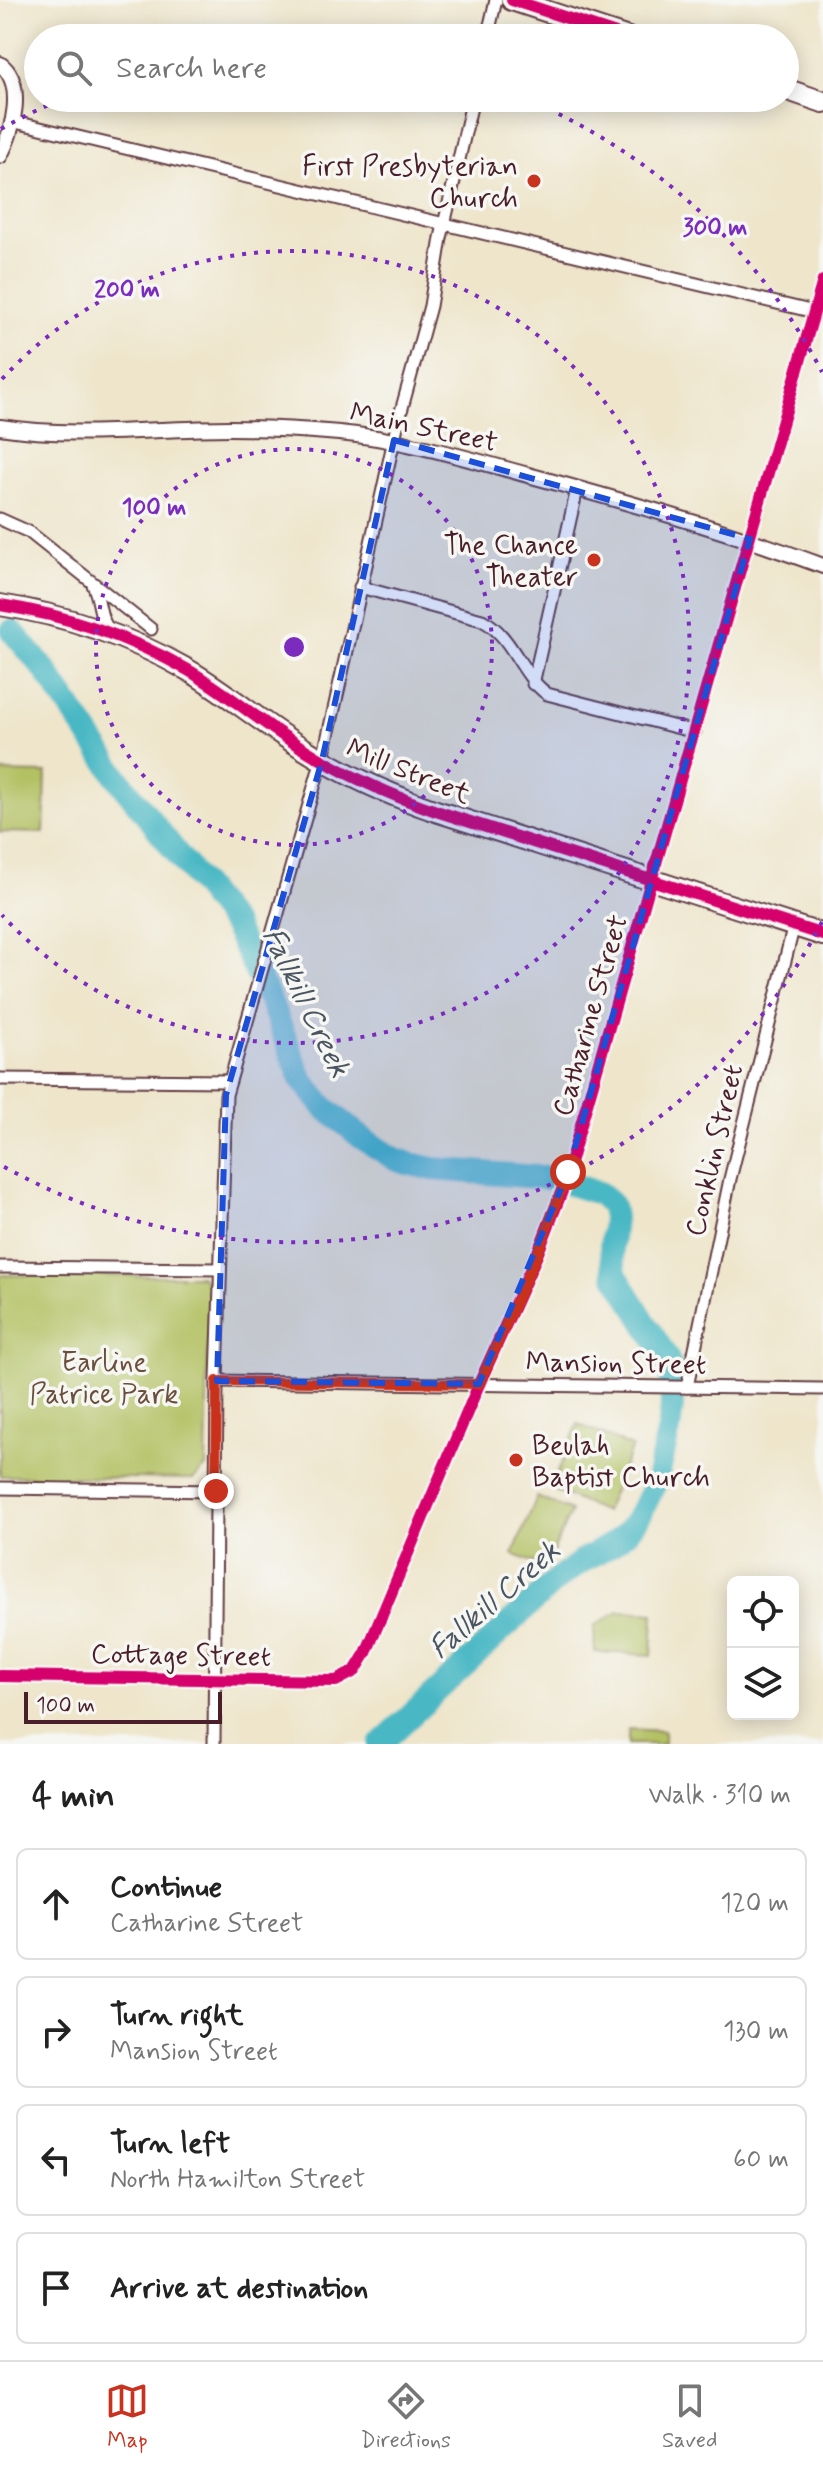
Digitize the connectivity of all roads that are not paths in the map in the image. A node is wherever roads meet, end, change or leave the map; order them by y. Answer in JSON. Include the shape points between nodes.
{"nodes":[{"id":1,"x":496,"y":0,"type":"edge"},
{"id":2,"x":512,"y":0,"type":"edge"},
{"id":3,"x":490,"y":24,"type":"edge"},
{"id":4,"x":585,"y":24,"type":"edge"},
{"id":5,"x":0,"y":64,"type":"edge"},
{"id":6,"x":799,"y":94,"type":"edge"},
{"id":7,"x":823,"y":102,"type":"edge"},
{"id":8,"x":470,"y":112,"type":"edge"},
{"id":9,"x":11,"y":121,"type":"junction"},
{"id":10,"x":0,"y":156,"type":"edge"},
{"id":11,"x":444,"y":225,"type":"junction"},
{"id":12,"x":823,"y":281,"type":"edge"},
{"id":13,"x":819,"y":313,"type":"edge"},
{"id":14,"x":0,"y":427,"type":"edge"},
{"id":15,"x":394,"y":440,"type":"junction"},
{"id":16,"x":577,"y":489,"type":"junction"},
{"id":17,"x":0,"y":519,"type":"edge"},
{"id":18,"x":750,"y":539,"type":"junction"},
{"id":19,"x":823,"y":566,"type":"edge"},
{"id":20,"x":88,"y":578,"type":"junction"},
{"id":21,"x":360,"y":587,"type":"junction"},
{"id":22,"x":0,"y":605,"type":"edge"},
{"id":23,"x":34,"y":611,"type":"junction"},
{"id":24,"x":0,"y":614,"type":"edge"},
{"id":25,"x":151,"y":629,"type":"dead end"},
{"id":26,"x":116,"y":635,"type":"junction"},
{"id":27,"x":533,"y":684,"type":"junction"},
{"id":28,"x":695,"y":732,"type":"junction"},
{"id":29,"x":322,"y":760,"type":"junction"},
{"id":30,"x":653,"y":880,"type":"junction"},
{"id":31,"x":794,"y":925,"type":"junction"},
{"id":32,"x":823,"y":935,"type":"edge"},
{"id":33,"x":0,"y":1079,"type":"edge"},
{"id":34,"x":230,"y":1081,"type":"junction"},
{"id":35,"x":0,"y":1267,"type":"edge"},
{"id":36,"x":220,"y":1269,"type":"junction"},
{"id":37,"x":217,"y":1381,"type":"junction"},
{"id":38,"x":479,"y":1384,"type":"junction"},
{"id":39,"x":684,"y":1387,"type":"junction"},
{"id":40,"x":823,"y":1389,"type":"edge"},
{"id":41,"x":0,"y":1488,"type":"edge"},
{"id":42,"x":216,"y":1491,"type":"junction"},
{"id":43,"x":358,"y":1667,"type":"joint"},
{"id":44,"x":0,"y":1676,"type":"edge"},
{"id":45,"x":215,"y":1679,"type":"junction"},
{"id":46,"x":214,"y":1744,"type":"edge"}],
"edges":[{"from":1,"to":3,"type":"street"},
{"from":2,"to":4,"type":"highway"},
{"from":5,"to":9,"type":"street","via":[[15,86]]},
{"from":6,"to":7,"type":"highway"},
{"from":8,"to":11,"type":"street"},
{"from":9,"to":10,"type":"street"},
{"from":9,"to":11,"type":"street"},
{"from":11,"to":13,"type":"street"},
{"from":11,"to":15,"type":"street","via":[[430,306]]},
{"from":12,"to":13,"type":"street","name":"Catharine Street"},
{"from":13,"to":18,"type":"street","name":"Catharine Street"},
{"from":14,"to":15,"type":"street","name":"Main Street","via":[[71,433],[229,428]]},
{"from":15,"to":16,"type":"street","name":"Main Street"},
{"from":15,"to":21,"type":"street"},
{"from":16,"to":18,"type":"street","name":"Main Street"},
{"from":16,"to":27,"type":"street"},
{"from":17,"to":20,"type":"street","via":[[29,532]]},
{"from":18,"to":19,"type":"street","name":"Main Street"},
{"from":18,"to":28,"type":"street","name":"Catharine Street"},
{"from":20,"to":25,"type":"street"},
{"from":20,"to":26,"type":"street","via":[[98,594],[102,620]]},
{"from":21,"to":27,"type":"street","via":[[494,626]]},
{"from":21,"to":29,"type":"street"},
{"from":22,"to":23,"type":"highway","name":"Mill Street"},
{"from":23,"to":24,"type":"street"},
{"from":23,"to":26,"type":"highway","name":"Mill Street"},
{"from":26,"to":29,"type":"highway","name":"Mill Street","via":[[191,672]]},
{"from":27,"to":28,"type":"street","via":[[547,694]]},
{"from":28,"to":30,"type":"street","name":"Catharine Street"},
{"from":29,"to":30,"type":"highway","name":"Mill Street","via":[[413,803]]},
{"from":29,"to":34,"type":"street"},
{"from":30,"to":31,"type":"highway","name":"Mill Street"},
{"from":30,"to":38,"type":"street","name":"Catharine Street","via":[[562,1191]]},
{"from":31,"to":32,"type":"highway","name":"Mill Street"},
{"from":31,"to":39,"type":"street","name":"Conklin Street"},
{"from":33,"to":34,"type":"street"},
{"from":34,"to":36,"type":"street"},
{"from":35,"to":36,"type":"street"},
{"from":36,"to":37,"type":"street"},
{"from":37,"to":38,"type":"street","name":"Mansion Street"},
{"from":37,"to":42,"type":"street"},
{"from":38,"to":39,"type":"street","name":"Mansion Street"},
{"from":38,"to":43,"type":"street","name":"Catharine Street"},
{"from":39,"to":40,"type":"street","name":"Mansion Street"},
{"from":41,"to":42,"type":"street"},
{"from":42,"to":45,"type":"street"},
{"from":43,"to":45,"type":"street","name":"Cottage Street","via":[[336,1681]]},
{"from":44,"to":45,"type":"street","name":"Cottage Street"},
{"from":45,"to":46,"type":"street"}]}
